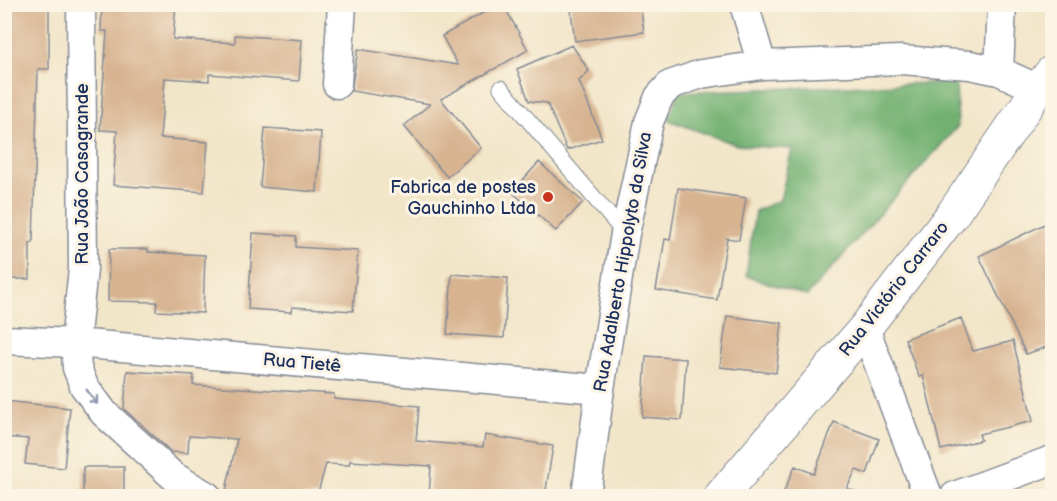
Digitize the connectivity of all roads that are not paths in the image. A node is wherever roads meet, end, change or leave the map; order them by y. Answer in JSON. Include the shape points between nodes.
{"nodes":[{"id":1,"x":81,"y":4,"type":"edge"},
{"id":2,"x":342,"y":4,"type":"edge"},
{"id":3,"x":744,"y":4,"type":"edge"},
{"id":4,"x":1002,"y":4,"type":"edge"},
{"id":5,"x":762,"y":65,"type":"junction"},
{"id":6,"x":999,"y":70,"type":"junction"},
{"id":7,"x":1046,"y":80,"type":"edge"},
{"id":8,"x":337,"y":84,"type":"dead end"},
{"id":9,"x":501,"y":88,"type":"dead end"},
{"id":10,"x":625,"y":234,"type":"junction"},
{"id":11,"x":865,"y":328,"type":"junction"},
{"id":12,"x":4,"y":340,"type":"edge"},
{"id":13,"x":75,"y":343,"type":"junction"},
{"id":14,"x":600,"y":389,"type":"junction"},
{"id":15,"x":1053,"y":460,"type":"edge"},
{"id":16,"x":207,"y":496,"type":"edge"},
{"id":17,"x":586,"y":496,"type":"edge"},
{"id":18,"x":721,"y":496,"type":"edge"},
{"id":19,"x":928,"y":496,"type":"edge"},
{"id":20,"x":955,"y":496,"type":"edge"}],
"edges":[{"from":1,"to":13,"type":"street","name":"Rua João Casagrande","via":[[83,269]]},
{"from":2,"to":8,"type":"street"},
{"from":3,"to":5,"type":"street"},
{"from":4,"to":6,"type":"street"},
{"from":5,"to":6,"type":"street","name":"Rua Adalberto Hippolyto da Silva","via":[[901,60]]},
{"from":5,"to":10,"type":"street","name":"Rua Adalberto Hippolyto da Silva","via":[[701,74],[670,85],[659,97],[649,122]]},
{"from":6,"to":7,"type":"street","name":"Rua Adalberto Hippolyto da Silva"},
{"from":7,"to":11,"type":"main road","name":"Rua Victório Carraro","via":[[952,215]]},
{"from":9,"to":10,"type":"lane"},
{"from":10,"to":14,"type":"street","name":"Rua Adalberto Hippolyto da Silva"},
{"from":11,"to":18,"type":"main road","name":"Rua Victório Carraro"},
{"from":11,"to":19,"type":"street"},
{"from":12,"to":13,"type":"street","name":"Rua Tietê"},
{"from":13,"to":14,"type":"street","name":"Rua Tietê"},
{"from":13,"to":16,"type":"street","name":"Rua João Casagrande","one_way":true,"via":[[76,368],[104,413],[173,476]]},
{"from":14,"to":17,"type":"street","name":"Rua Adalberto Hippolyto da Silva"},
{"from":15,"to":20,"type":"street"}]}
